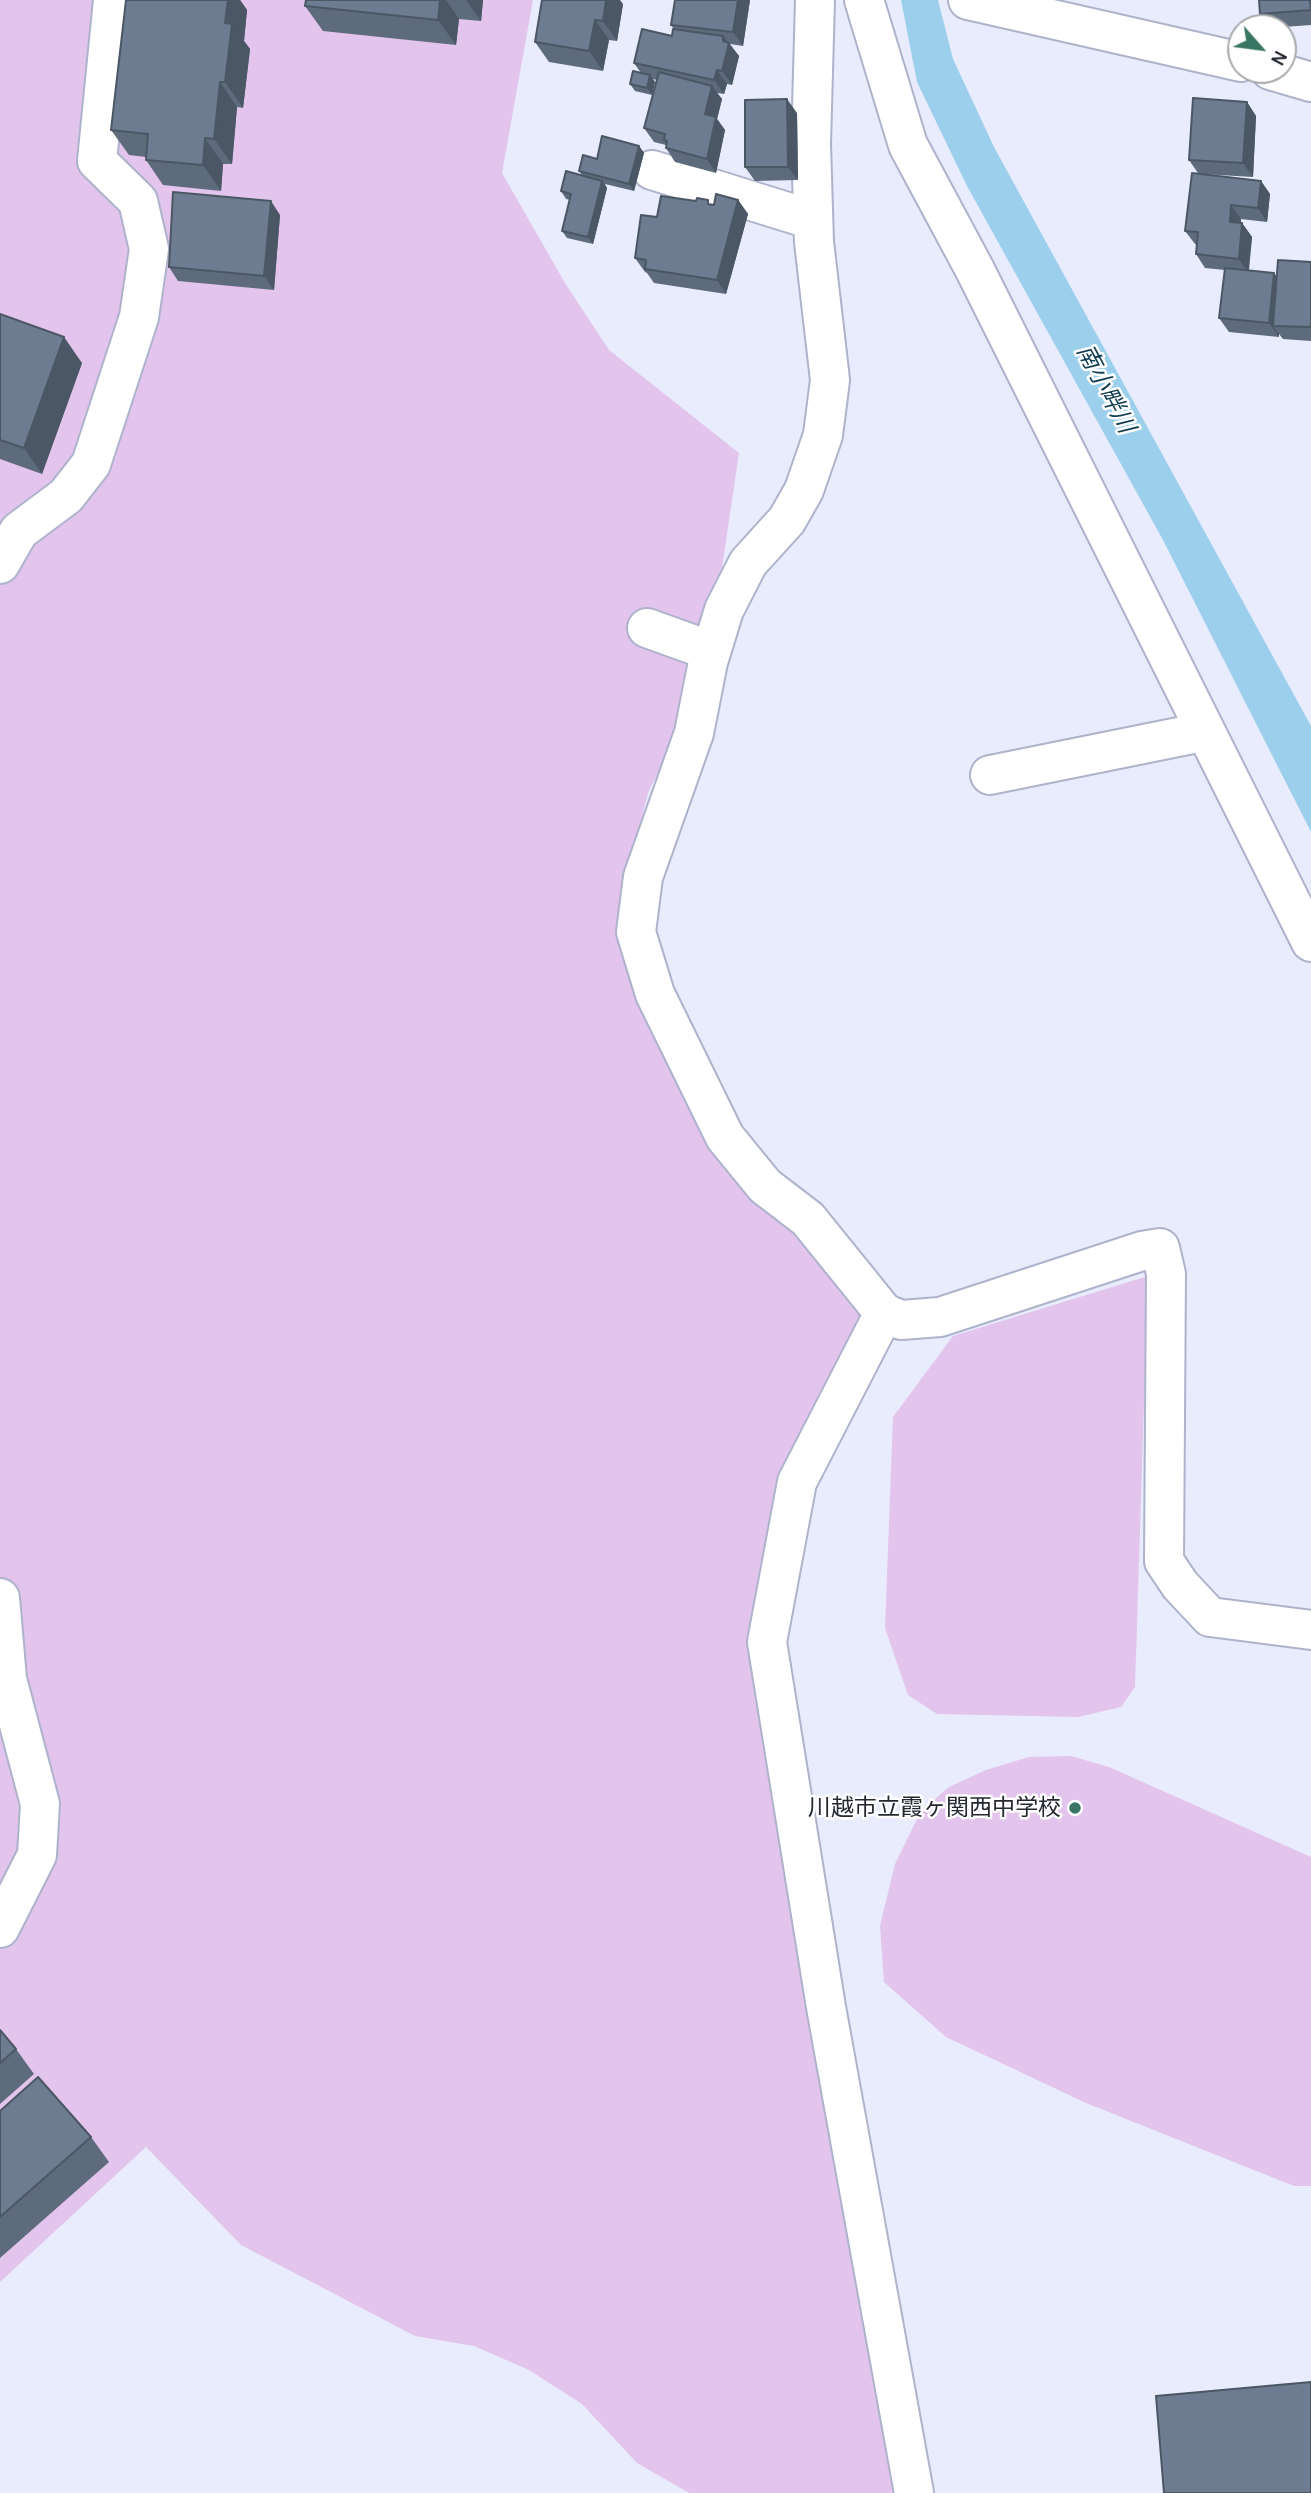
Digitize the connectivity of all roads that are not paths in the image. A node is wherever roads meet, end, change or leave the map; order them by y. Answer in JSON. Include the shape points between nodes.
{"nodes":[{"id":1,"x":113,"y":0,"type":"edge"},
{"id":2,"x":815,"y":0,"type":"edge"},
{"id":3,"x":864,"y":0,"type":"edge"},
{"id":4,"x":968,"y":0,"type":"edge"},
{"id":5,"x":1227,"y":59,"type":"edge"},
{"id":6,"x":652,"y":170,"type":"dead end"},
{"id":7,"x":813,"y":220,"type":"junction"},
{"id":8,"x":0,"y":564,"type":"edge"},
{"id":9,"x":647,"y":628,"type":"dead end"},
{"id":10,"x":711,"y":652,"type":"junction"},
{"id":11,"x":1203,"y":732,"type":"junction"},
{"id":12,"x":990,"y":775,"type":"dead end"},
{"id":13,"x":1311,"y":942,"type":"edge"},
{"id":14,"x":884,"y":1313,"type":"junction"},
{"id":15,"x":0,"y":1598,"type":"edge"},
{"id":16,"x":1311,"y":1630,"type":"edge"},
{"id":17,"x":0,"y":1928,"type":"edge"},
{"id":18,"x":915,"y":2493,"type":"edge"}],
"edges":[{"from":1,"to":8,"type":"street","via":[[97,161],[138,201],[149,249],[139,317],[92,464],[66,496],[19,531]]},
{"from":2,"to":7,"type":"street"},
{"from":3,"to":11,"type":"street","via":[[908,145],[1090,499]]},
{"from":4,"to":5,"type":"street"},
{"from":6,"to":7,"type":"street"},
{"from":7,"to":10,"type":"street","via":[[830,380],[824,435],[804,490],[787,520],[748,563],[724,610]]},
{"from":9,"to":10,"type":"street"},
{"from":10,"to":14,"type":"street","via":[[694,733],[643,877],[636,932],[655,994],[725,1137],[765,1186],[808,1219]]},
{"from":11,"to":12,"type":"street"},
{"from":11,"to":13,"type":"street"},
{"from":14,"to":16,"type":"street","via":[[901,1320],[940,1317],[1160,1248],[1166,1274],[1164,1561],[1210,1617]]},
{"from":14,"to":18,"type":"street","via":[[797,1482],[767,1642],[825,2007]]},
{"from":15,"to":17,"type":"street","via":[[7,1679],[40,1804],[37,1855]]}]}
